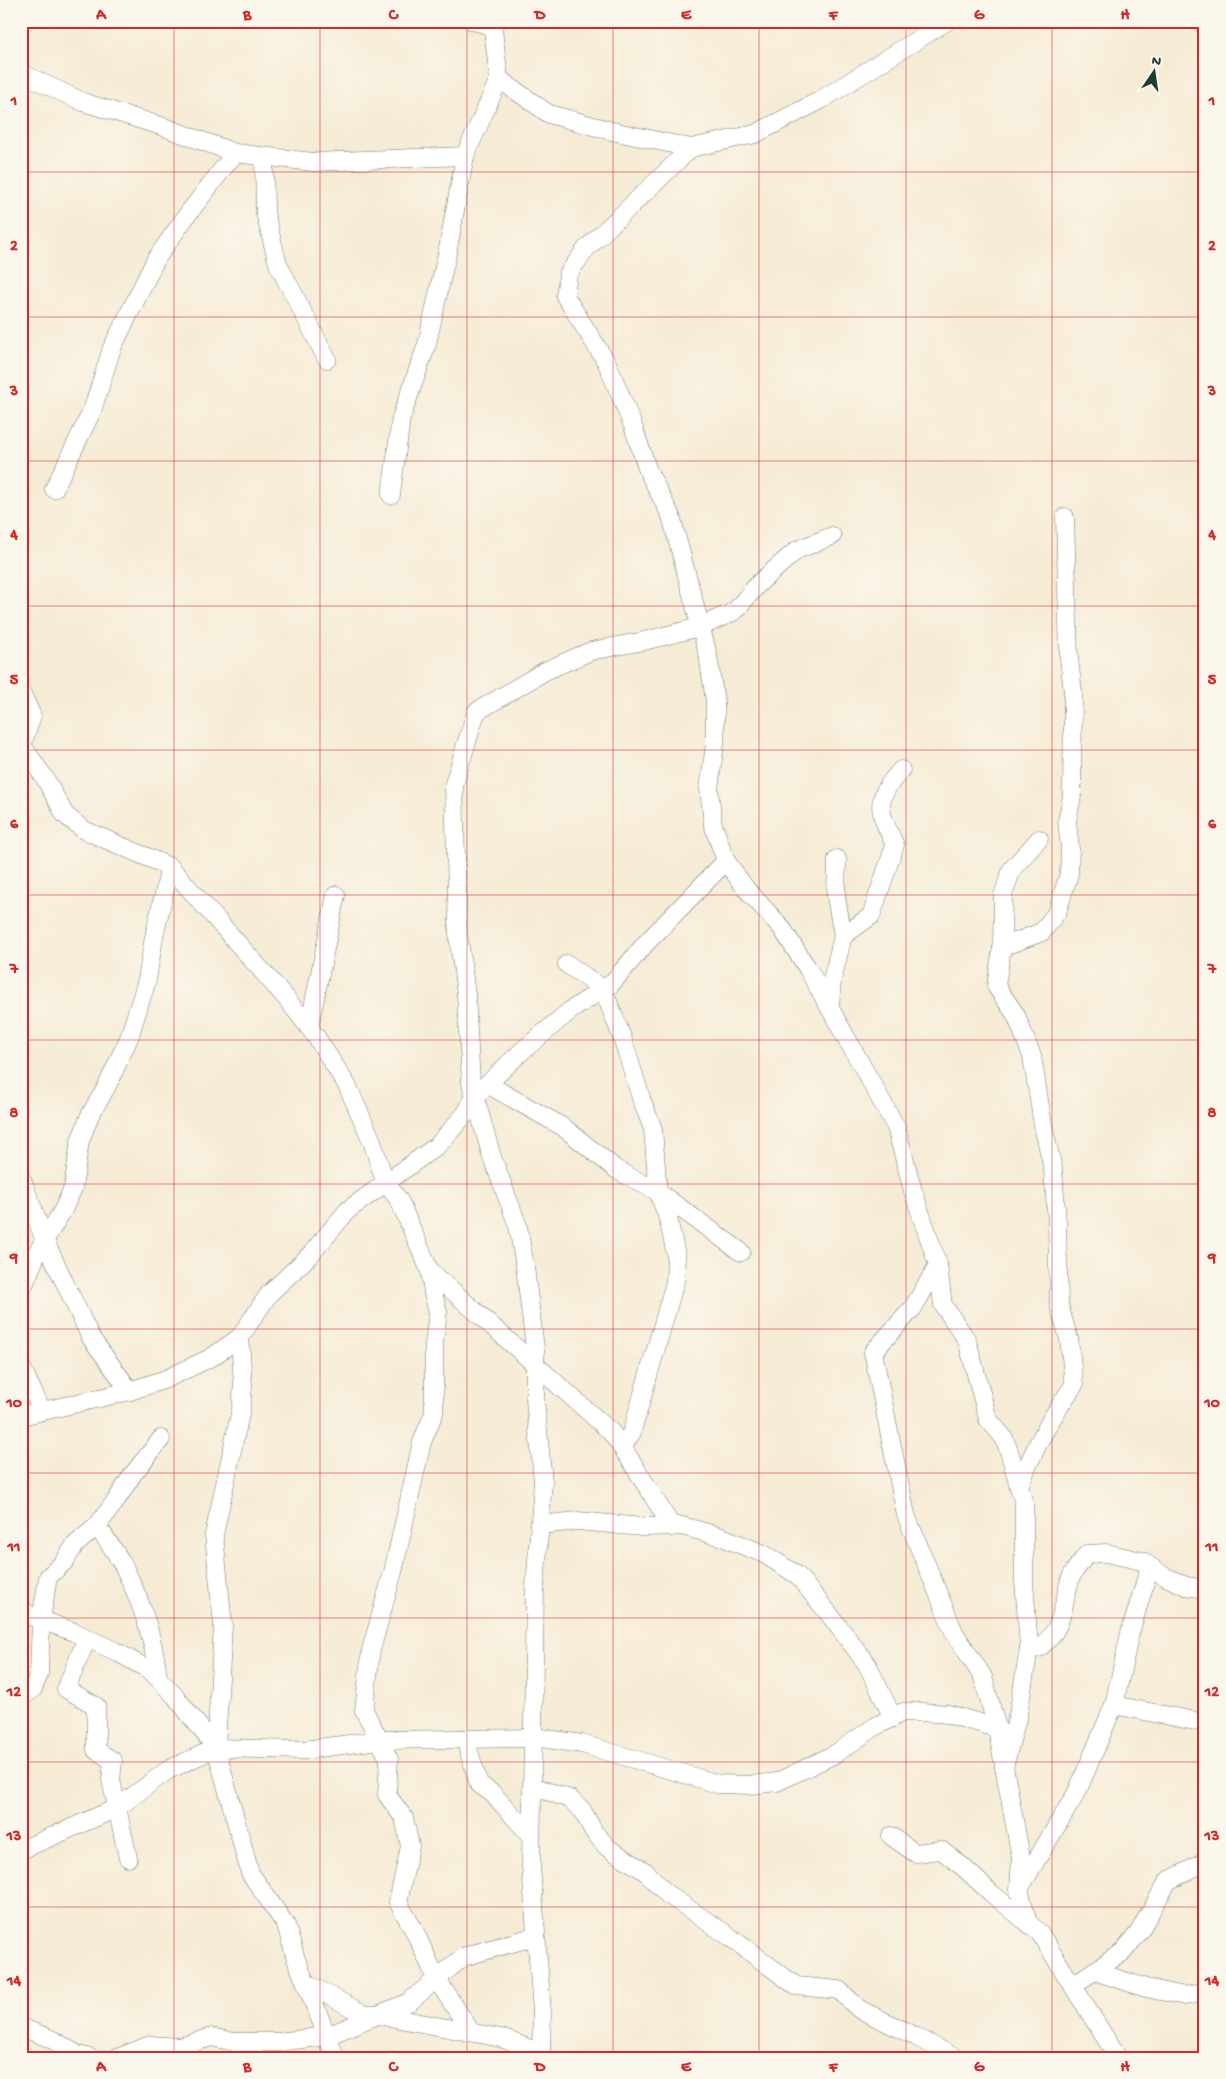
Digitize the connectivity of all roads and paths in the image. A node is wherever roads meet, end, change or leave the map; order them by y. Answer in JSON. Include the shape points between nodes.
{"nodes":[{"id":1,"x":473,"y":21,"type":"edge"},
{"id":2,"x":947,"y":21,"type":"edge"},
{"id":3,"x":1201,"y":21,"type":"edge"},
{"id":4,"x":492,"y":24,"type":"edge"},
{"id":5,"x":1205,"y":27,"type":"edge"},
{"id":6,"x":21,"y":73,"type":"edge"},
{"id":7,"x":499,"y":79,"type":"junction"},
{"id":8,"x":691,"y":148,"type":"junction"},
{"id":9,"x":235,"y":153,"type":"junction"},
{"id":10,"x":465,"y":156,"type":"junction"},
{"id":11,"x":264,"y":157,"type":"junction"},
{"id":12,"x":327,"y":359,"type":"dead end"},
{"id":13,"x":54,"y":489,"type":"dead end"},
{"id":14,"x":391,"y":495,"type":"dead end"},
{"id":15,"x":1065,"y":517,"type":"dead end"},
{"id":16,"x":832,"y":536,"type":"dead end"},
{"id":17,"x":700,"y":627,"type":"junction"},
{"id":18,"x":21,"y":692,"type":"edge"},
{"id":19,"x":22,"y":744,"type":"edge"},
{"id":20,"x":901,"y":770,"type":"dead end"},
{"id":21,"x":1039,"y":839,"type":"dead end"},
{"id":22,"x":837,"y":859,"type":"dead end"},
{"id":23,"x":726,"y":862,"type":"junction"},
{"id":24,"x":170,"y":867,"type":"junction"},
{"id":25,"x":336,"y":895,"type":"dead end"},
{"id":26,"x":842,"y":936,"type":"junction"},
{"id":27,"x":1002,"y":947,"type":"junction"},
{"id":28,"x":568,"y":964,"type":"dead end"},
{"id":29,"x":603,"y":990,"type":"junction"},
{"id":30,"x":830,"y":1008,"type":"junction"},
{"id":31,"x":309,"y":1027,"type":"junction"},
{"id":32,"x":481,"y":1090,"type":"junction"},
{"id":33,"x":21,"y":1177,"type":"edge"},
{"id":34,"x":385,"y":1182,"type":"junction"},
{"id":35,"x":658,"y":1192,"type":"junction"},
{"id":36,"x":45,"y":1241,"type":"junction"},
{"id":37,"x":741,"y":1252,"type":"dead end"},
{"id":38,"x":938,"y":1265,"type":"junction"},
{"id":39,"x":430,"y":1271,"type":"junction"},
{"id":40,"x":21,"y":1292,"type":"edge"},
{"id":41,"x":240,"y":1337,"type":"junction"},
{"id":42,"x":535,"y":1365,"type":"junction"},
{"id":43,"x":21,"y":1366,"type":"edge"},
{"id":44,"x":130,"y":1391,"type":"junction"},
{"id":45,"x":42,"y":1411,"type":"junction"},
{"id":46,"x":21,"y":1416,"type":"edge"},
{"id":47,"x":160,"y":1439,"type":"dead end"},
{"id":48,"x":622,"y":1448,"type":"junction"},
{"id":49,"x":1019,"y":1486,"type":"junction"},
{"id":50,"x":97,"y":1526,"type":"junction"},
{"id":51,"x":539,"y":1526,"type":"junction"},
{"id":52,"x":672,"y":1526,"type":"junction"},
{"id":53,"x":1150,"y":1566,"type":"junction"},
{"id":54,"x":1205,"y":1589,"type":"edge"},
{"id":55,"x":21,"y":1609,"type":"edge"},
{"id":56,"x":41,"y":1620,"type":"junction"},
{"id":57,"x":87,"y":1638,"type":"junction"},
{"id":58,"x":1029,"y":1648,"type":"junction"},
{"id":59,"x":158,"y":1678,"type":"junction"},
{"id":60,"x":21,"y":1698,"type":"edge"},
{"id":61,"x":1114,"y":1705,"type":"junction"},
{"id":62,"x":893,"y":1718,"type":"junction"},
{"id":63,"x":1205,"y":1723,"type":"edge"},
{"id":64,"x":997,"y":1728,"type":"junction"},
{"id":65,"x":465,"y":1738,"type":"junction"},
{"id":66,"x":534,"y":1738,"type":"junction"},
{"id":67,"x":379,"y":1740,"type":"junction"},
{"id":68,"x":216,"y":1748,"type":"junction"},
{"id":69,"x":1004,"y":1767,"type":"junction"},
{"id":70,"x":532,"y":1786,"type":"junction"},
{"id":71,"x":117,"y":1808,"type":"junction"},
{"id":72,"x":531,"y":1836,"type":"junction"},
{"id":73,"x":891,"y":1836,"type":"dead end"},
{"id":74,"x":21,"y":1850,"type":"edge"},
{"id":75,"x":128,"y":1858,"type":"dead end"},
{"id":76,"x":1205,"y":1862,"type":"edge"},
{"id":77,"x":1019,"y":1889,"type":"junction"},
{"id":78,"x":1028,"y":1923,"type":"junction"},
{"id":79,"x":536,"y":1936,"type":"junction"},
{"id":80,"x":1094,"y":1971,"type":"junction"},
{"id":81,"x":436,"y":1978,"type":"junction"},
{"id":82,"x":306,"y":1983,"type":"junction"},
{"id":83,"x":1073,"y":1985,"type":"junction"},
{"id":84,"x":1205,"y":1992,"type":"edge"},
{"id":85,"x":378,"y":2015,"type":"junction"},
{"id":86,"x":21,"y":2027,"type":"edge"},
{"id":87,"x":471,"y":2032,"type":"junction"},
{"id":88,"x":327,"y":2036,"type":"junction"},
{"id":89,"x":90,"y":2058,"type":"edge"},
{"id":90,"x":117,"y":2058,"type":"edge"},
{"id":91,"x":336,"y":2058,"type":"edge"},
{"id":92,"x":955,"y":2058,"type":"edge"},
{"id":93,"x":1118,"y":2058,"type":"edge"}],
"edges":[{"from":1,"to":4,"type":"street"},
{"from":2,"to":8,"type":"street","via":[[821,100],[754,134]]},
{"from":3,"to":5,"type":"street"},
{"from":4,"to":7,"type":"street"},
{"from":6,"to":9,"type":"street","via":[[83,102]]},
{"from":7,"to":8,"type":"street","via":[[549,114]]},
{"from":7,"to":10,"type":"street"},
{"from":8,"to":17,"type":"street","via":[[586,250],[568,274],[566,296],[607,363],[634,426],[648,471],[671,516]]},
{"from":9,"to":11,"type":"street"},
{"from":9,"to":13,"type":"street","via":[[156,259],[112,348],[92,411]]},
{"from":10,"to":11,"type":"street","via":[[313,162]]},
{"from":10,"to":14,"type":"street","via":[[427,344],[401,418]]},
{"from":11,"to":12,"type":"street","via":[[265,213],[278,264]]},
{"from":15,"to":27,"type":"street","via":[[1068,649],[1073,693],[1072,796],[1067,821],[1069,874],[1056,912],[1042,932]]},
{"from":16,"to":17,"type":"street","via":[[797,550],[759,583],[735,611]]},
{"from":17,"to":23,"type":"street","via":[[715,701],[715,744],[709,789],[713,826]]},
{"from":17,"to":32,"type":"street","via":[[590,651],[545,671],[476,712],[454,784],[458,933],[466,995],[471,1083]]},
{"from":18,"to":19,"type":"street","via":[[32,716]]},
{"from":19,"to":24,"type":"street","via":[[66,815],[84,830]]},
{"from":20,"to":26,"type":"street","via":[[886,787],[880,802],[883,820],[895,845],[879,894],[871,916]]},
{"from":21,"to":27,"type":"street","via":[[1012,869],[1006,886]]},
{"from":22,"to":26,"type":"street","via":[[836,896]]},
{"from":23,"to":29,"type":"street"},
{"from":23,"to":30,"type":"street","via":[[782,928]]},
{"from":24,"to":31,"type":"street"},
{"from":24,"to":36,"type":"street","via":[[147,980],[129,1038],[90,1116],[80,1141],[73,1188]]},
{"from":25,"to":31,"type":"street"},
{"from":26,"to":30,"type":"street","via":[[832,980]]},
{"from":27,"to":49,"type":"street","via":[[996,986],[1016,1015],[1032,1056],[1052,1169],[1059,1305],[1069,1339],[1074,1385],[1050,1418]]},
{"from":28,"to":29,"type":"street"},
{"from":29,"to":32,"type":"street","via":[[571,1010]]},
{"from":29,"to":35,"type":"street","via":[[653,1129]]},
{"from":30,"to":38,"type":"street","via":[[896,1127]]},
{"from":31,"to":34,"type":"street","via":[[347,1086],[372,1141]]},
{"from":32,"to":34,"type":"street","via":[[438,1145]]},
{"from":32,"to":35,"type":"street","via":[[563,1126],[617,1170]]},
{"from":32,"to":42,"type":"street","via":[[491,1154],[518,1226],[530,1303]]},
{"from":33,"to":36,"type":"street"},
{"from":34,"to":39,"type":"street","via":[[399,1200]]},
{"from":34,"to":41,"type":"street","via":[[348,1210],[311,1254],[269,1294]]},
{"from":35,"to":37,"type":"street"},
{"from":35,"to":48,"type":"street","via":[[676,1255],[674,1282],[632,1432]]},
{"from":36,"to":40,"type":"street"},
{"from":36,"to":44,"type":"street","via":[[91,1338]]},
{"from":38,"to":49,"type":"street","via":[[943,1305],[967,1340],[988,1419],[1004,1438]]},
{"from":38,"to":64,"type":"street","via":[[913,1308],[873,1352],[906,1515],[954,1632],[983,1677]]},
{"from":39,"to":42,"type":"street"},
{"from":39,"to":67,"type":"street","via":[[438,1312],[434,1344],[434,1413],[422,1442],[393,1572],[371,1650],[364,1710]]},
{"from":41,"to":44,"type":"street","via":[[212,1357]]},
{"from":41,"to":68,"type":"street","via":[[241,1409],[214,1535],[223,1625]]},
{"from":42,"to":48,"type":"street","via":[[604,1425]]},
{"from":42,"to":51,"type":"street","via":[[543,1481]]},
{"from":43,"to":45,"type":"street"},
{"from":44,"to":45,"type":"street"},
{"from":45,"to":46,"type":"street"},
{"from":47,"to":50,"type":"street"},
{"from":48,"to":52,"type":"street"},
{"from":49,"to":58,"type":"street","via":[[1024,1504],[1024,1581]]},
{"from":50,"to":56,"type":"street","via":[[75,1545],[64,1562],[48,1577]]},
{"from":50,"to":59,"type":"street","via":[[124,1566],[138,1599],[155,1654]]},
{"from":51,"to":52,"type":"street","via":[[578,1521],[642,1527]]},
{"from":51,"to":66,"type":"street","via":[[535,1587]]},
{"from":52,"to":62,"type":"street","via":[[722,1537],[764,1554],[797,1575],[867,1664]]},
{"from":53,"to":54,"type":"street","via":[[1186,1586]]},
{"from":53,"to":58,"type":"street","via":[[1142,1561],[1106,1553],[1087,1554],[1072,1576],[1064,1610],[1051,1639],[1039,1648]]},
{"from":53,"to":61,"type":"street","via":[[1130,1633]]},
{"from":55,"to":56,"type":"street"},
{"from":56,"to":57,"type":"street"},
{"from":56,"to":60,"type":"street","via":[[39,1674],[33,1689]]},
{"from":57,"to":59,"type":"street","via":[[151,1670]]},
{"from":57,"to":71,"type":"street","via":[[66,1689],[96,1706],[96,1750],[113,1761],[111,1780]]},
{"from":58,"to":69,"type":"street","via":[[1018,1715]]},
{"from":59,"to":68,"type":"street"},
{"from":61,"to":63,"type":"street"},
{"from":61,"to":77,"type":"street","via":[[1077,1792]]},
{"from":62,"to":64,"type":"street","via":[[903,1712],[948,1714]]},
{"from":62,"to":66,"type":"street","via":[[834,1754],[777,1782],[751,1785],[718,1784],[582,1744]]},
{"from":64,"to":69,"type":"street"},
{"from":65,"to":66,"type":"street"},
{"from":65,"to":67,"type":"street"},
{"from":65,"to":72,"type":"street","via":[[479,1784],[493,1794]]},
{"from":66,"to":70,"type":"street"},
{"from":67,"to":68,"type":"street","via":[[304,1750]]},
{"from":67,"to":81,"type":"street","via":[[390,1759],[388,1795],[404,1818],[410,1846],[398,1902]]},
{"from":68,"to":71,"type":"street","via":[[168,1770]]},
{"from":68,"to":82,"type":"street","via":[[250,1873],[286,1925]]},
{"from":69,"to":77,"type":"street","via":[[1021,1858]]},
{"from":70,"to":72,"type":"street"},
{"from":70,"to":92,"type":"street","via":[[570,1799],[582,1810],[594,1832],[608,1848],[646,1872],[668,1894],[796,1986],[839,1990],[859,2009]]},
{"from":71,"to":74,"type":"street"},
{"from":71,"to":75,"type":"street"},
{"from":72,"to":79,"type":"street"},
{"from":73,"to":78,"type":"street","via":[[915,1853],[941,1850]]},
{"from":76,"to":80,"type":"street","via":[[1168,1881],[1139,1932],[1123,1952]]},
{"from":77,"to":78,"type":"street"},
{"from":78,"to":83,"type":"street","via":[[1039,1932]]},
{"from":79,"to":81,"type":"street","via":[[462,1958]]},
{"from":79,"to":87,"type":"street","via":[[542,2012],[541,2052]]},
{"from":80,"to":83,"type":"street"},
{"from":80,"to":84,"type":"street","via":[[1146,1988],[1185,1996]]},
{"from":81,"to":85,"type":"street","via":[[409,2002]]},
{"from":81,"to":87,"type":"street"},
{"from":82,"to":85,"type":"street","via":[[365,2016]]},
{"from":82,"to":88,"type":"street"},
{"from":83,"to":93,"type":"street"},
{"from":85,"to":87,"type":"street"},
{"from":85,"to":88,"type":"street"},
{"from":86,"to":89,"type":"street"},
{"from":88,"to":90,"type":"street","via":[[279,2042],[234,2042],[211,2037],[180,2047],[150,2045]]},
{"from":88,"to":91,"type":"street"}]}
